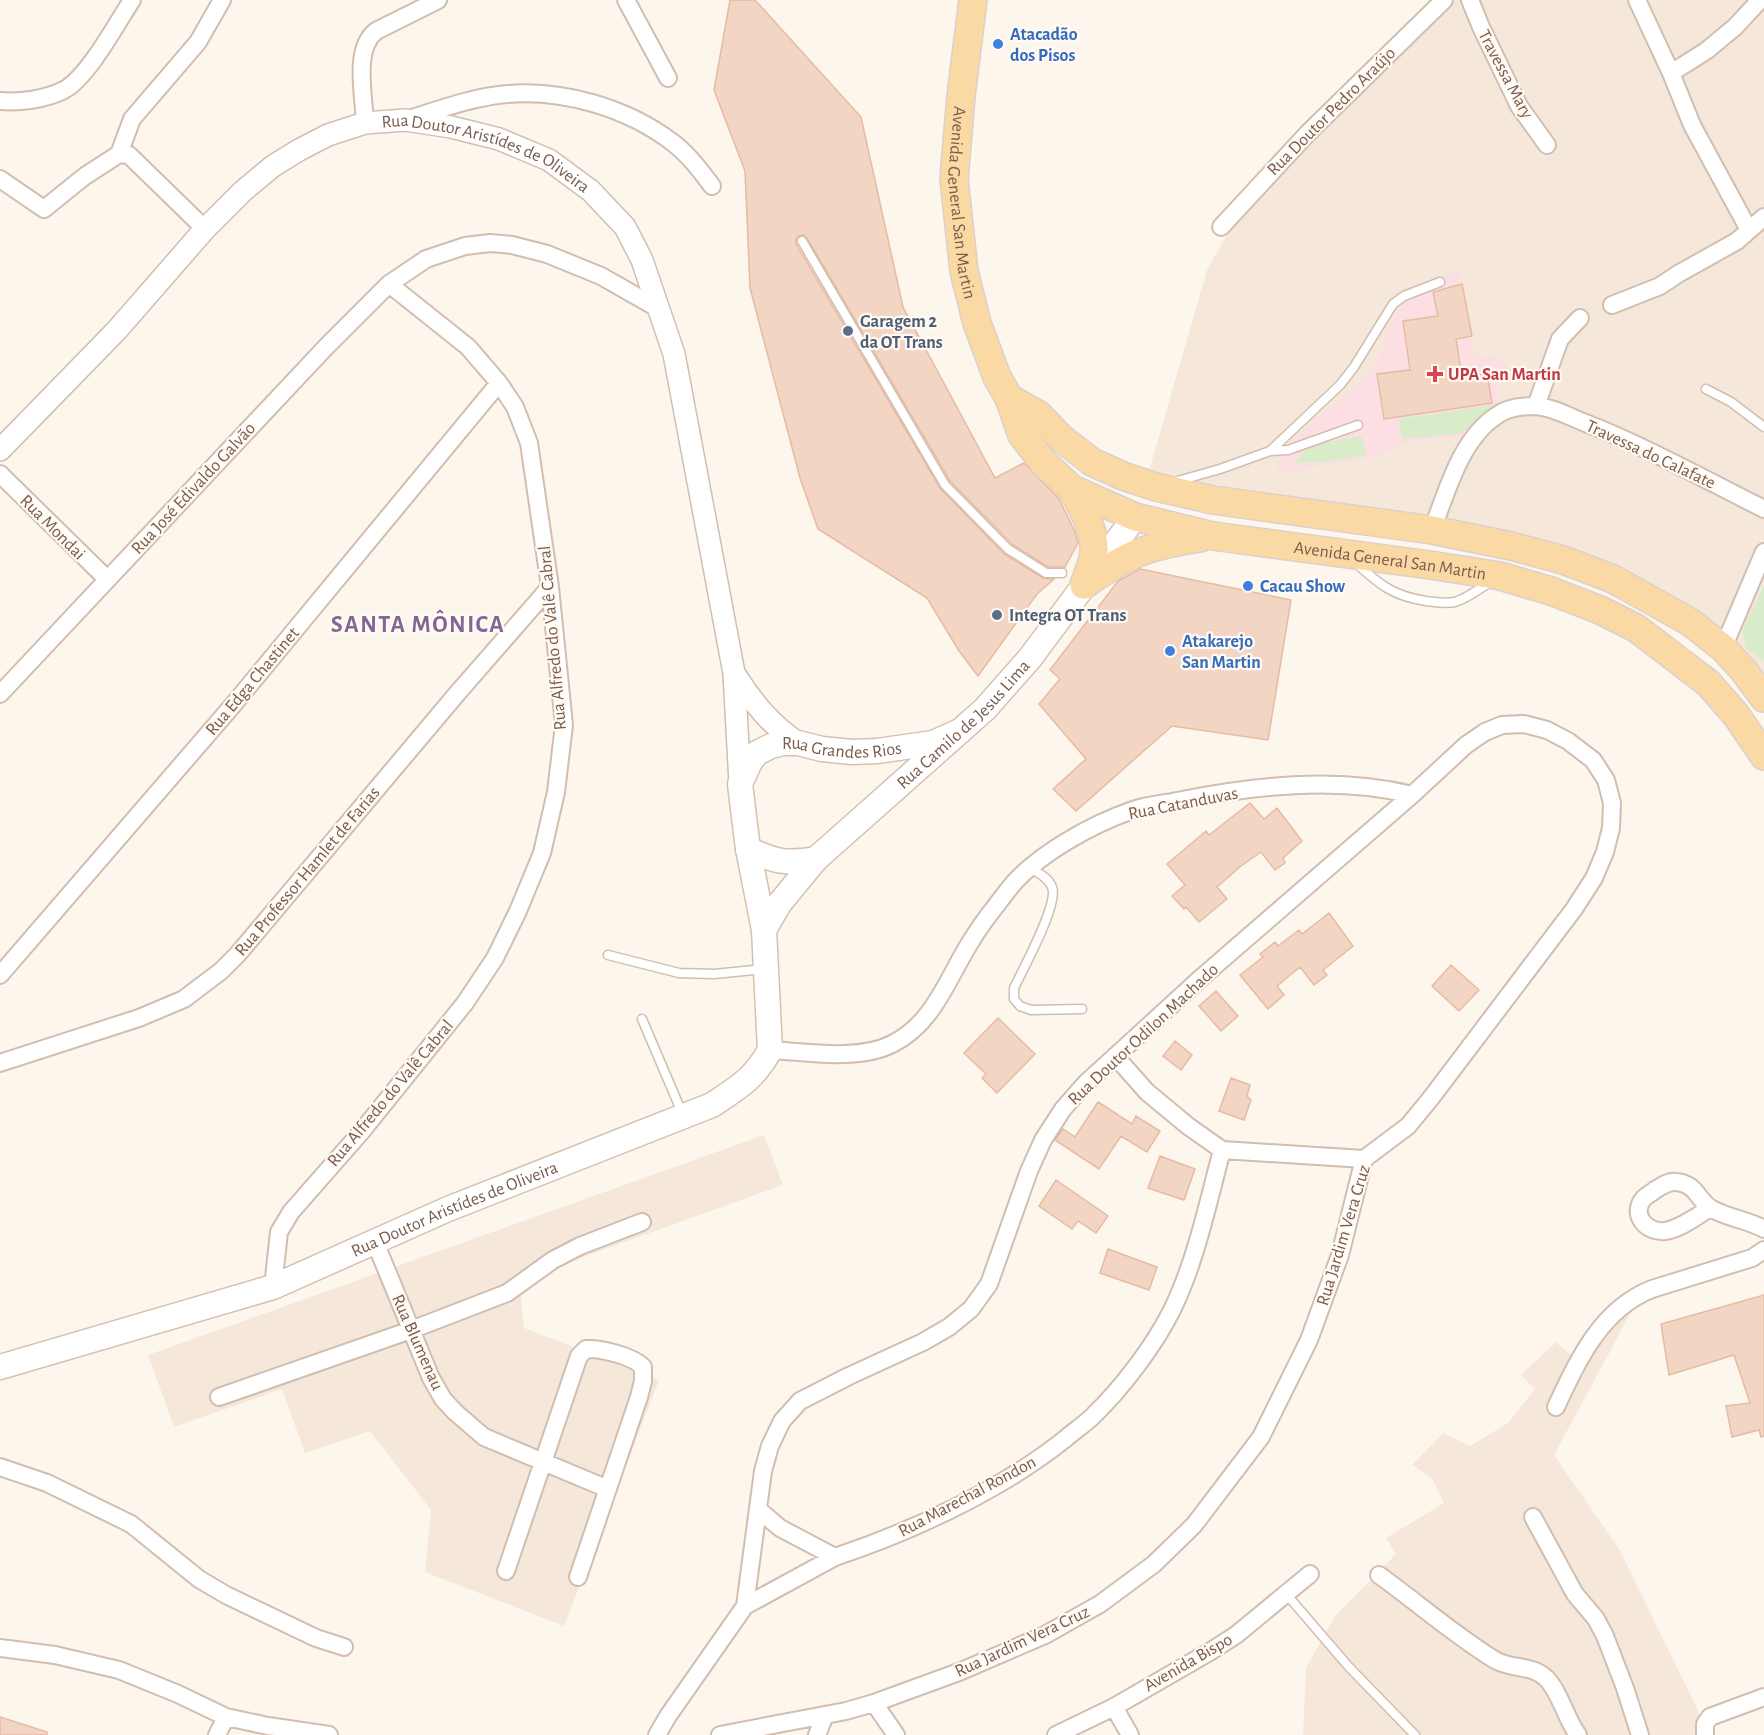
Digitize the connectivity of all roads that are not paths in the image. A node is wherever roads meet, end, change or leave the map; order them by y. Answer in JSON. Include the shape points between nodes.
{"nodes":[{"id":1,"x":132,"y":0,"type":"edge"},
{"id":2,"x":222,"y":0,"type":"edge"},
{"id":3,"x":438,"y":0,"type":"edge"},
{"id":4,"x":626,"y":0,"type":"edge"},
{"id":5,"x":973,"y":0,"type":"edge"},
{"id":6,"x":1444,"y":0,"type":"edge"},
{"id":7,"x":1470,"y":0,"type":"edge"},
{"id":8,"x":1637,"y":0,"type":"edge"},
{"id":9,"x":1760,"y":0,"type":"edge"},
{"id":10,"x":1671,"y":73,"type":"junction"},
{"id":11,"x":668,"y":78,"type":"dead end"},
{"id":12,"x":0,"y":101,"type":"edge"},
{"id":13,"x":405,"y":120,"type":"junction"},
{"id":14,"x":365,"y":123,"type":"junction"},
{"id":15,"x":1547,"y":145,"type":"dead end"},
{"id":16,"x":119,"y":154,"type":"junction"},
{"id":17,"x":0,"y":179,"type":"edge"},
{"id":18,"x":712,"y":186,"type":"dead end"},
{"id":19,"x":1764,"y":217,"type":"edge"},
{"id":20,"x":1221,"y":227,"type":"dead end"},
{"id":21,"x":205,"y":229,"type":"junction"},
{"id":22,"x":1749,"y":230,"type":"junction"},
{"id":23,"x":802,"y":241,"type":"dead end"},
{"id":24,"x":1440,"y":282,"type":"dead end"},
{"id":25,"x":389,"y":284,"type":"junction"},
{"id":26,"x":1612,"y":305,"type":"dead end"},
{"id":27,"x":659,"y":309,"type":"junction"},
{"id":28,"x":1580,"y":318,"type":"dead end"},
{"id":29,"x":498,"y":383,"type":"junction"},
{"id":30,"x":1706,"y":389,"type":"dead end"},
{"id":31,"x":1009,"y":398,"type":"junction"},
{"id":32,"x":1536,"y":406,"type":"junction"},
{"id":33,"x":1358,"y":425,"type":"dead end"},
{"id":34,"x":1764,"y":427,"type":"edge"},
{"id":35,"x":0,"y":450,"type":"edge"},
{"id":36,"x":1270,"y":451,"type":"junction"},
{"id":37,"x":0,"y":474,"type":"edge"},
{"id":38,"x":1156,"y":487,"type":"junction"},
{"id":39,"x":1072,"y":489,"type":"junction"},
{"id":40,"x":1213,"y":500,"type":"junction"},
{"id":41,"x":1764,"y":508,"type":"edge"},
{"id":42,"x":1135,"y":517,"type":"junction"},
{"id":43,"x":1432,"y":530,"type":"junction"},
{"id":44,"x":1213,"y":536,"type":"junction"},
{"id":45,"x":1764,"y":552,"type":"edge"},
{"id":46,"x":1346,"y":553,"type":"junction"},
{"id":47,"x":1500,"y":576,"type":"junction"},
{"id":48,"x":107,"y":579,"type":"junction"},
{"id":49,"x":1073,"y":579,"type":"junction"},
{"id":50,"x":550,"y":587,"type":"junction"},
{"id":51,"x":1723,"y":648,"type":"junction"},
{"id":52,"x":734,"y":673,"type":"junction"},
{"id":53,"x":0,"y":694,"type":"edge"},
{"id":54,"x":1764,"y":698,"type":"edge"},
{"id":55,"x":960,"y":731,"type":"junction"},
{"id":56,"x":798,"y":742,"type":"junction"},
{"id":57,"x":1764,"y":756,"type":"edge"},
{"id":58,"x":1593,"y":760,"type":"joint"},
{"id":59,"x":740,"y":784,"type":"junction"},
{"id":60,"x":1412,"y":795,"type":"junction"},
{"id":61,"x":748,"y":849,"type":"junction"},
{"id":62,"x":816,"y":860,"type":"junction"},
{"id":63,"x":1031,"y":868,"type":"junction"},
{"id":64,"x":764,"y":930,"type":"junction"},
{"id":65,"x":608,"y":955,"type":"dead end"},
{"id":66,"x":766,"y":968,"type":"junction"},
{"id":67,"x":0,"y":975,"type":"edge"},
{"id":68,"x":1082,"y":1009,"type":"dead end"},
{"id":69,"x":642,"y":1018,"type":"dead end"},
{"id":70,"x":770,"y":1050,"type":"junction"},
{"id":71,"x":1115,"y":1056,"type":"junction"},
{"id":72,"x":0,"y":1063,"type":"edge"},
{"id":73,"x":684,"y":1116,"type":"junction"},
{"id":74,"x":1222,"y":1150,"type":"junction"},
{"id":75,"x":1364,"y":1159,"type":"junction"},
{"id":76,"x":1710,"y":1208,"type":"dead end"},
{"id":77,"x":642,"y":1222,"type":"dead end"},
{"id":78,"x":1764,"y":1229,"type":"edge"},
{"id":79,"x":375,"y":1242,"type":"junction"},
{"id":80,"x":1764,"y":1250,"type":"edge"},
{"id":81,"x":273,"y":1287,"type":"junction"},
{"id":82,"x":411,"y":1330,"type":"junction"},
{"id":83,"x":0,"y":1367,"type":"edge"},
{"id":84,"x":219,"y":1397,"type":"dead end"},
{"id":85,"x":1556,"y":1407,"type":"dead end"},
{"id":86,"x":544,"y":1463,"type":"junction"},
{"id":87,"x":0,"y":1467,"type":"edge"},
{"id":88,"x":608,"y":1489,"type":"junction"},
{"id":89,"x":759,"y":1510,"type":"junction"},
{"id":90,"x":1533,"y":1517,"type":"dead end"},
{"id":91,"x":835,"y":1557,"type":"junction"},
{"id":92,"x":506,"y":1572,"type":"dead end"},
{"id":93,"x":1310,"y":1574,"type":"dead end"},
{"id":94,"x":1379,"y":1575,"type":"dead end"},
{"id":95,"x":578,"y":1577,"type":"dead end"},
{"id":96,"x":1287,"y":1595,"type":"junction"},
{"id":97,"x":745,"y":1606,"type":"junction"},
{"id":98,"x":344,"y":1647,"type":"dead end"},
{"id":99,"x":0,"y":1648,"type":"edge"},
{"id":100,"x":1764,"y":1696,"type":"edge"},
{"id":101,"x":874,"y":1703,"type":"junction"},
{"id":102,"x":1114,"y":1707,"type":"junction"},
{"id":103,"x":825,"y":1715,"type":"junction"},
{"id":104,"x":226,"y":1717,"type":"junction"},
{"id":105,"x":217,"y":1735,"type":"edge"},
{"id":106,"x":329,"y":1735,"type":"edge"},
{"id":107,"x":657,"y":1735,"type":"edge"},
{"id":108,"x":720,"y":1735,"type":"edge"},
{"id":109,"x":817,"y":1735,"type":"edge"},
{"id":110,"x":896,"y":1735,"type":"edge"},
{"id":111,"x":1056,"y":1735,"type":"edge"},
{"id":112,"x":1130,"y":1735,"type":"edge"},
{"id":113,"x":1415,"y":1735,"type":"edge"},
{"id":114,"x":1578,"y":1735,"type":"edge"},
{"id":115,"x":1640,"y":1735,"type":"edge"},
{"id":116,"x":1705,"y":1735,"type":"edge"}],
"edges":[{"from":1,"to":12,"type":"street","via":[[74,83],[36,98]]},
{"from":2,"to":16,"type":"street","via":[[198,42],[132,119]]},
{"from":3,"to":14,"type":"street","via":[[368,37],[362,61]]},
{"from":4,"to":11,"type":"street"},
{"from":5,"to":31,"type":"main road","name":"Avenida General San Martin","via":[[954,180],[964,271],[976,323]]},
{"from":6,"to":20,"type":"street","name":"Rua Doutor Pedro Araújo","via":[[1308,133]]},
{"from":7,"to":15,"type":"street","name":"Travessa Mary","via":[[1520,106]]},
{"from":8,"to":10,"type":"street"},
{"from":9,"to":10,"type":"street","via":[[1706,51]]},
{"from":10,"to":22,"type":"street","via":[[1692,125]]},
{"from":13,"to":14,"type":"street","name":"Rua Doutor Aristídes de Oliveira"},
{"from":13,"to":18,"type":"street","via":[[506,94],[558,96],[623,114],[652,129],[692,160]]},
{"from":13,"to":27,"type":"street","name":"Rua Doutor Aristídes de Oliveira","via":[[499,139],[549,160],[591,191],[624,227],[642,260]]},
{"from":14,"to":21,"type":"street","name":"Rua Doutor Aristídes de Oliveira","via":[[328,135],[273,166]]},
{"from":16,"to":17,"type":"street","via":[[44,208]]},
{"from":16,"to":21,"type":"street","via":[[129,155]]},
{"from":19,"to":22,"type":"street"},
{"from":21,"to":35,"type":"street","name":"Rua Doutor Aristídes de Oliveira","via":[[117,330]]},
{"from":22,"to":26,"type":"street","via":[[1730,246],[1660,286]]},
{"from":23,"to":49,"type":"lane","via":[[945,485],[1008,549],[1046,573]]},
{"from":24,"to":36,"type":"lane","via":[[1393,304],[1340,385]]},
{"from":25,"to":27,"type":"street","name":"Rua José Edivaldo Galvão","via":[[426,259],[465,246],[512,245],[547,254],[601,276]]},
{"from":25,"to":29,"type":"street","name":"Rua Alfredo do Valê Cabral","via":[[468,347]]},
{"from":25,"to":48,"type":"street","name":"Rua José Edivaldo Galvão"},
{"from":27,"to":52,"type":"street","name":"Rua Doutor Aristídes de Oliveira","via":[[674,354]]},
{"from":28,"to":32,"type":"street","via":[[1560,339]]},
{"from":29,"to":50,"type":"street","name":"Rua Alfredo do Valê Cabral","via":[[515,407],[529,443]]},
{"from":29,"to":67,"type":"street","name":"Rua Edga Chastinet","via":[[233,705]]},
{"from":30,"to":34,"type":"lane"},
{"from":31,"to":38,"type":"main road","name":"Avenida General San Martin","via":[[1038,415],[1092,462]]},
{"from":31,"to":39,"type":"main road","name":"Avenida General San Martin","via":[[1022,435]]},
{"from":32,"to":41,"type":"street","name":"Travessa do Calafate","via":[[1605,430]]},
{"from":32,"to":43,"type":"street","via":[[1505,411],[1476,435],[1458,466]]},
{"from":33,"to":36,"type":"lane","via":[[1288,450]]},
{"from":36,"to":38,"type":"lane"},
{"from":37,"to":48,"type":"street","name":"Rua Mondai"},
{"from":38,"to":40,"type":"main road","name":"Avenida General San Martin"},
{"from":39,"to":42,"type":"main road","name":"Avenida General San Martin"},
{"from":39,"to":49,"type":"main road","via":[[1089,521],[1094,554]]},
{"from":40,"to":42,"type":"main road"},
{"from":40,"to":43,"type":"main road","name":"Avenida General San Martin"},
{"from":42,"to":44,"type":"main road","name":"Avenida General San Martin"},
{"from":42,"to":49,"type":"main road","name":"Rua Camilo de Jesus Lima"},
{"from":43,"to":51,"type":"main road","name":"Avenida General San Martin","via":[[1563,560],[1613,579],[1690,622]]},
{"from":44,"to":46,"type":"main road","name":"Avenida General San Martin"},
{"from":44,"to":49,"type":"main road","via":[[1164,543]]},
{"from":45,"to":51,"type":"street"},
{"from":46,"to":47,"type":"main road","name":"Avenida General San Martin"},
{"from":46,"to":47,"type":"lane","via":[[1380,585],[1406,598],[1440,603],[1462,598]]},
{"from":47,"to":57,"type":"main road","name":"Avenida General San Martin","via":[[1551,591],[1636,628],[1708,683]]},
{"from":48,"to":53,"type":"street","name":"Rua José Edivaldo Galvão"},
{"from":49,"to":55,"type":"main road","name":"Rua Camilo de Jesus Lima","via":[[1009,683]]},
{"from":50,"to":72,"type":"street","name":"Rua Professor Hamlet de Farias","via":[[221,971],[184,999],[139,1018]]},
{"from":50,"to":81,"type":"street","name":"Rua Alfredo do Valê Cabral","via":[[564,725],[556,792],[542,853],[495,958],[465,1003],[291,1212],[277,1241]]},
{"from":51,"to":54,"type":"main road","name":"Avenida General San Martin"},
{"from":52,"to":56,"type":"street","name":"Rua Doutor Aristídes de Oliveira","via":[[757,708]]},
{"from":52,"to":59,"type":"street","name":"Rua Doutor Aristídes de Oliveira"},
{"from":55,"to":56,"type":"main road","name":"Rua Grandes Rios","via":[[933,743],[877,751],[822,749]]},
{"from":55,"to":62,"type":"main road","name":"Rua Camilo de Jesus Lima"},
{"from":56,"to":59,"type":"main road","name":"Rua Grandes Rios","via":[[783,742],[756,753]]},
{"from":58,"to":60,"type":"street","name":"Rua Doutor Odilon Machado","via":[[1547,730],[1524,724],[1502,725],[1466,745]]},
{"from":58,"to":75,"type":"street","name":"Rua Jardim Vera Cruz","via":[[1606,780],[1612,804],[1611,828],[1594,878],[1431,1098],[1408,1125]]},
{"from":59,"to":61,"type":"main road","name":"Rua Doutor Aristídes de Oliveira"},
{"from":60,"to":63,"type":"street","name":"Rua Catanduvas","via":[[1366,787],[1314,786],[1196,797],[1135,809],[1101,822]]},
{"from":60,"to":71,"type":"street","name":"Rua Doutor Odilon Machado"},
{"from":61,"to":62,"type":"main road","via":[[767,859],[791,863]]},
{"from":61,"to":64,"type":"main road","name":"Rua Doutor Aristídes de Oliveira"},
{"from":62,"to":64,"type":"main road","via":[[779,904]]},
{"from":63,"to":68,"type":"lane","via":[[1052,886],[1054,898],[1014,988],[1014,999],[1030,1010]]},
{"from":63,"to":70,"type":"street","name":"Rua Catanduvas","via":[[1011,887],[972,938],[936,1005],[910,1032],[891,1045],[859,1053]]},
{"from":64,"to":66,"type":"main road","name":"Rua Doutor Aristídes de Oliveira"},
{"from":65,"to":66,"type":"lane","via":[[679,973],[714,974]]},
{"from":66,"to":70,"type":"main road","name":"Rua Doutor Aristídes de Oliveira"},
{"from":69,"to":73,"type":"lane"},
{"from":70,"to":73,"type":"main road","name":"Rua Doutor Aristídes de Oliveira","via":[[745,1084],[712,1105]]},
{"from":71,"to":74,"type":"street","via":[[1147,1092]]},
{"from":71,"to":89,"type":"street","name":"Rua Doutor Odilon Machado","via":[[1063,1108],[1043,1140],[989,1284],[971,1309],[923,1342],[800,1401],[782,1421],[770,1446]]},
{"from":73,"to":79,"type":"main road","name":"Rua Doutor Aristídes de Oliveira"},
{"from":74,"to":75,"type":"street"},
{"from":74,"to":91,"type":"street","name":"Rua Marechal Rondon","via":[[1172,1310],[1136,1368],[1093,1416],[1045,1455],[990,1488],[894,1536]]},
{"from":75,"to":101,"type":"street","name":"Rua Jardim Vera Cruz","via":[[1340,1255],[1309,1340],[1261,1437],[1194,1526],[1154,1564],[1091,1609],[1045,1635]]},
{"from":76,"to":78,"type":"street"},
{"from":77,"to":82,"type":"street","via":[[553,1260],[507,1293]]},
{"from":79,"to":81,"type":"main road","name":"Rua Doutor Aristídes de Oliveira"},
{"from":79,"to":82,"type":"street","name":"Rua Blumenau"},
{"from":80,"to":85,"type":"street","via":[[1752,1258],[1636,1295],[1624,1304],[1591,1340]]},
{"from":81,"to":83,"type":"main road","name":"Rua Doutor Aristídes de Oliveira"},
{"from":82,"to":84,"type":"street"},
{"from":82,"to":86,"type":"street","name":"Rua Blumenau","via":[[431,1378],[455,1412],[484,1437]]},
{"from":86,"to":88,"type":"street","name":"Rua Blumenau"},
{"from":86,"to":88,"type":"street","via":[[581,1352],[594,1348],[635,1360],[643,1367],[643,1381]]},
{"from":86,"to":92,"type":"street"},
{"from":87,"to":98,"type":"street","via":[[47,1483],[130,1524],[225,1595]]},
{"from":88,"to":95,"type":"street"},
{"from":89,"to":91,"type":"street","via":[[780,1528]]},
{"from":89,"to":97,"type":"street","name":"Rua Doutor Odilon Machado"},
{"from":90,"to":115,"type":"street","via":[[1575,1594],[1605,1636]]},
{"from":91,"to":97,"type":"street","name":"Rua Marechal Rondon"},
{"from":93,"to":96,"type":"street","name":"Avenida Bispo"},
{"from":94,"to":114,"type":"street","via":[[1496,1661],[1528,1668],[1548,1680]]},
{"from":96,"to":102,"type":"street","name":"Avenida Bispo","via":[[1236,1635]]},
{"from":96,"to":113,"type":"lane"},
{"from":97,"to":107,"type":"street","name":"Rua Doutor Odilon Machado"},
{"from":99,"to":104,"type":"street","via":[[55,1655],[119,1670]]},
{"from":100,"to":116,"type":"street","via":[[1710,1717]]},
{"from":101,"to":103,"type":"street","name":"Rua Jardim Vera Cruz"},
{"from":101,"to":110,"type":"street"},
{"from":102,"to":111,"type":"street","name":"Avenida Bispo"},
{"from":102,"to":112,"type":"street"},
{"from":103,"to":108,"type":"street","name":"Rua Jardim Vera Cruz"},
{"from":103,"to":109,"type":"street"},
{"from":104,"to":105,"type":"street"},
{"from":104,"to":106,"type":"street"}]}
